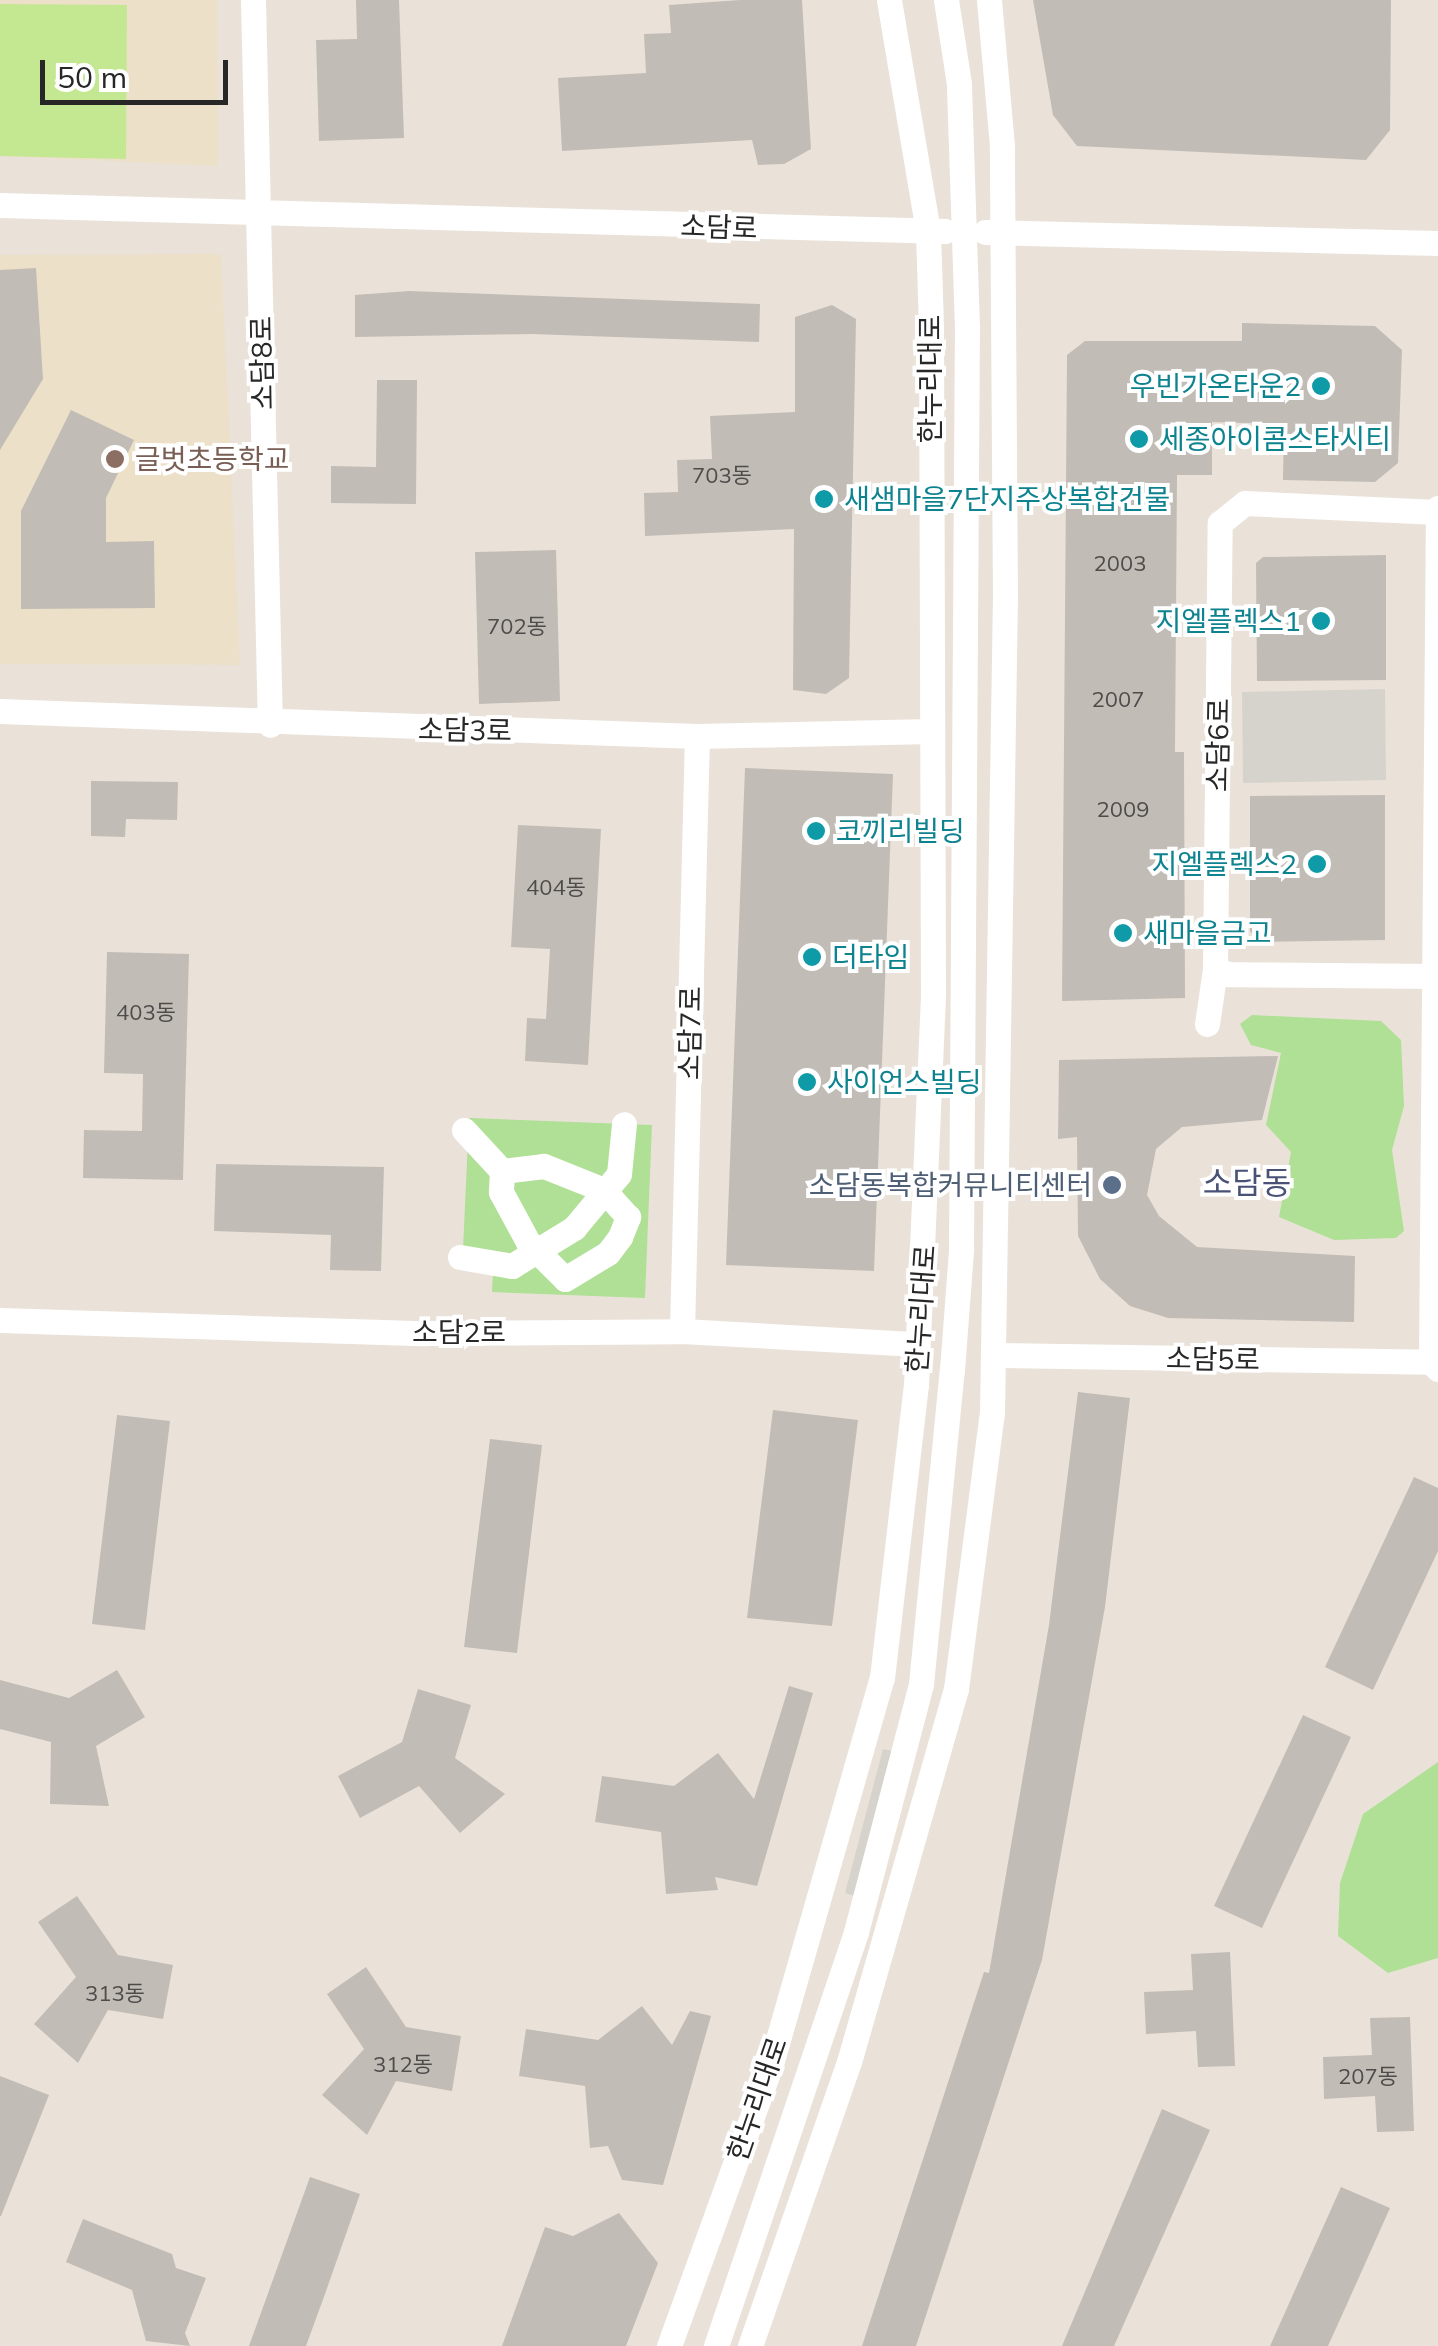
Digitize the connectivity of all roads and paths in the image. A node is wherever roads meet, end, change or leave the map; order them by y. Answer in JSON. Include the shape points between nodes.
{"nodes":[{"id":1,"x":253,"y":0,"type":"edge"},
{"id":2,"x":890,"y":0,"type":"edge"},
{"id":3,"x":946,"y":0,"type":"edge"},
{"id":4,"x":990,"y":0,"type":"edge"},
{"id":5,"x":0,"y":206,"type":"edge"},
{"id":6,"x":259,"y":213,"type":"junction"},
{"id":7,"x":928,"y":231,"type":"junction"},
{"id":8,"x":962,"y":232,"type":"junction"},
{"id":9,"x":1002,"y":233,"type":"junction"},
{"id":10,"x":1438,"y":243,"type":"edge"},
{"id":11,"x":1438,"y":510,"type":"edge"},
{"id":12,"x":0,"y":711,"type":"edge"},
{"id":13,"x":270,"y":725,"type":"junction"},
{"id":14,"x":931,"y":731,"type":"junction"},
{"id":15,"x":697,"y":736,"type":"junction"},
{"id":16,"x":1215,"y":968,"type":"junction"},
{"id":17,"x":1436,"y":976,"type":"edge"},
{"id":18,"x":1208,"y":1024,"type":"dead end"},
{"id":19,"x":624,"y":1124,"type":"dead end"},
{"id":20,"x":464,"y":1130,"type":"dead end"},
{"id":21,"x":502,"y":1171,"type":"junction"},
{"id":22,"x":604,"y":1190,"type":"junction"},
{"id":23,"x":538,"y":1252,"type":"junction"},
{"id":24,"x":460,"y":1257,"type":"dead end"},
{"id":25,"x":0,"y":1320,"type":"edge"},
{"id":26,"x":682,"y":1331,"type":"junction"},
{"id":27,"x":918,"y":1344,"type":"junction"},
{"id":28,"x":995,"y":1355,"type":"junction"},
{"id":29,"x":1434,"y":1365,"type":"edge"},
{"id":30,"x":669,"y":2346,"type":"edge"},
{"id":31,"x":716,"y":2346,"type":"edge"},
{"id":32,"x":750,"y":2346,"type":"edge"}],
"edges":[{"from":1,"to":6,"type":"street","name":"소담8로"},
{"from":2,"to":7,"type":"street","name":"한누리대로"},
{"from":3,"to":8,"type":"street","via":[[959,84]]},
{"from":4,"to":9,"type":"street","via":[[1001,112]]},
{"from":5,"to":6,"type":"street","name":"소담로"},
{"from":6,"to":7,"type":"street","name":"소담로"},
{"from":6,"to":13,"type":"street","name":"소담8로"},
{"from":7,"to":8,"type":"street","name":"소담로"},
{"from":7,"to":14,"type":"street","name":"한누리대로"},
{"from":8,"to":9,"type":"street","name":"소담로"},
{"from":8,"to":31,"type":"street","via":[[961,1248],[920,1684],[856,1932]]},
{"from":9,"to":10,"type":"street","name":"소담로"},
{"from":9,"to":28,"type":"street"},
{"from":11,"to":16,"type":"street","name":"소담6로","via":[[1245,503],[1220,523]]},
{"from":11,"to":17,"type":"street"},
{"from":12,"to":13,"type":"street","name":"소담3로"},
{"from":13,"to":15,"type":"street","name":"소담3로"},
{"from":14,"to":15,"type":"street","name":"소담3로"},
{"from":14,"to":27,"type":"street","name":"한누리대로","via":[[933,991]]},
{"from":15,"to":26,"type":"street","name":"소담7로"},
{"from":16,"to":17,"type":"street","via":[[1228,974]]},
{"from":16,"to":18,"type":"street"},
{"from":17,"to":29,"type":"street"},
{"from":19,"to":22,"type":"street","via":[[619,1174]]},
{"from":20,"to":21,"type":"street"},
{"from":21,"to":22,"type":"street","via":[[544,1166]]},
{"from":21,"to":23,"type":"street","via":[[501,1192]]},
{"from":22,"to":23,"type":"street","via":[[574,1228]]},
{"from":22,"to":23,"type":"street","via":[[628,1217],[608,1253],[565,1278]]},
{"from":23,"to":24,"type":"street","via":[[512,1266]]},
{"from":25,"to":26,"type":"street","name":"소담2로","via":[[423,1333]]},
{"from":26,"to":27,"type":"street","name":"소담2로"},
{"from":27,"to":30,"type":"street","name":"한누리대로","via":[[882,1678],[771,2064]]},
{"from":28,"to":29,"type":"street","name":"소담5로"},
{"from":28,"to":32,"type":"street","via":[[956,1689],[849,2062]]}]}
